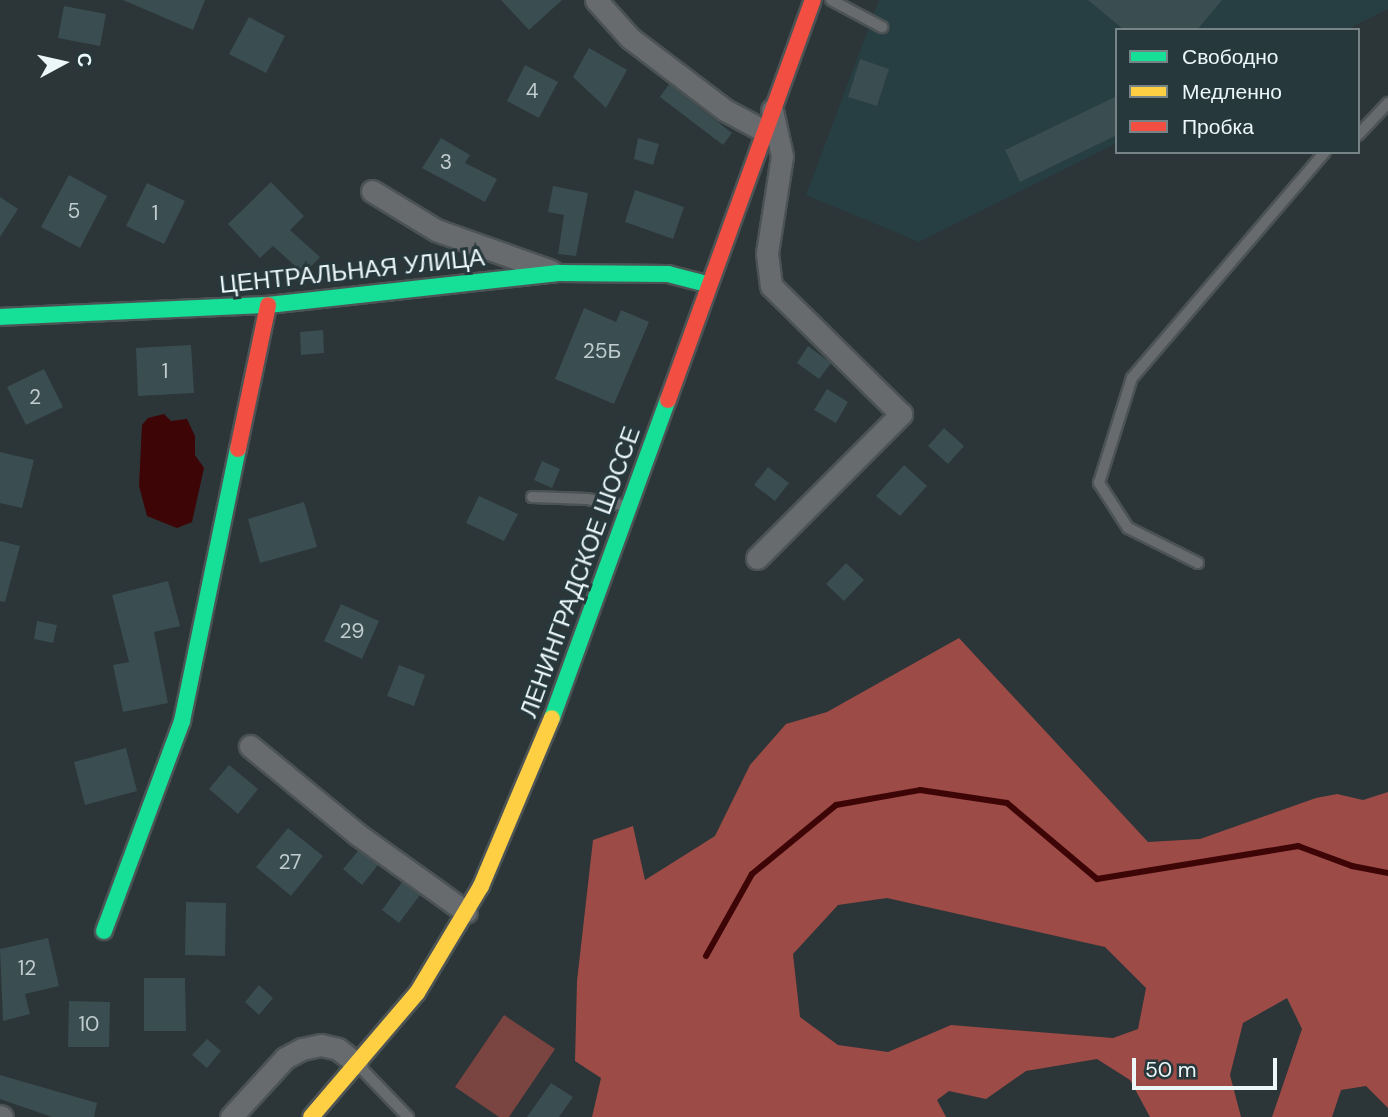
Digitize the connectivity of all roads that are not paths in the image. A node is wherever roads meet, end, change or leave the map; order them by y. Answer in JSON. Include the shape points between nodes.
{"nodes":[{"id":1,"x":596,"y":0,"type":"edge"},
{"id":2,"x":813,"y":0,"type":"edge"},
{"id":3,"x":831,"y":0,"type":"edge"},
{"id":4,"x":882,"y":27,"type":"dead end"},
{"id":5,"x":1388,"y":103,"type":"edge"},
{"id":6,"x":772,"y":110,"type":"junction"},
{"id":7,"x":764,"y":131,"type":"junction"},
{"id":8,"x":1360,"y":133,"type":"edge"},
{"id":9,"x":1323,"y":154,"type":"edge"},
{"id":10,"x":372,"y":191,"type":"dead end"},
{"id":11,"x":558,"y":273,"type":"junction"},
{"id":12,"x":707,"y":284,"type":"junction"},
{"id":13,"x":268,"y":305,"type":"junction"},
{"id":14,"x":0,"y":317,"type":"edge"},
{"id":15,"x":532,"y":497,"type":"dead end"},
{"id":16,"x":628,"y":507,"type":"junction"},
{"id":17,"x":757,"y":558,"type":"dead end"},
{"id":18,"x":1198,"y":563,"type":"dead end"},
{"id":19,"x":250,"y":746,"type":"dead end"},
{"id":20,"x":466,"y":912,"type":"junction"},
{"id":21,"x":104,"y":931,"type":"dead end"},
{"id":22,"x":357,"y":1064,"type":"junction"},
{"id":23,"x":404,"y":1115,"type":"edge"},
{"id":24,"x":231,"y":1117,"type":"edge"},
{"id":25,"x":311,"y":1117,"type":"edge"}],
"edges":[{"from":1,"to":7,"type":"street","via":[[630,38],[725,110]]},
{"from":2,"to":6,"type":"street","name":"ЛЕНИНГРАДСКОЕ ШОССЕ"},
{"from":3,"to":4,"type":"lane"},
{"from":5,"to":8,"type":"lane"},
{"from":6,"to":7,"type":"street","name":"ЛЕНИНГРАДСКОЕ ШОССЕ"},
{"from":6,"to":17,"type":"street","via":[[782,156],[767,253],[771,286],[901,414]]},
{"from":7,"to":12,"type":"street","name":"ЛЕНИНГРАДСКОЕ ШОССЕ"},
{"from":9,"to":18,"type":"lane","via":[[1132,378],[1099,482],[1128,528]]},
{"from":10,"to":11,"type":"street","via":[[436,230]]},
{"from":11,"to":12,"type":"street","name":"ЦЕНТРАЛЬНАЯ УЛИЦА","via":[[668,274]]},
{"from":11,"to":13,"type":"street","name":"ЦЕНТРАЛЬНАЯ УЛИЦА"},
{"from":12,"to":16,"type":"street","name":"ЛЕНИНГРАДСКОЕ ШОССЕ"},
{"from":13,"to":14,"type":"street","name":"ЦЕНТРАЛЬНАЯ УЛИЦА"},
{"from":13,"to":21,"type":"street","via":[[182,721]]},
{"from":15,"to":16,"type":"lane","via":[[587,499]]},
{"from":16,"to":20,"type":"street","name":"ЛЕНИНГРАДСКОЕ ШОССЕ","via":[[554,714]]},
{"from":19,"to":20,"type":"street","via":[[357,834]]},
{"from":20,"to":22,"type":"street","name":"ЛЕНИНГРАДСКОЕ ШОССЕ","via":[[417,993]]},
{"from":22,"to":23,"type":"lane"},
{"from":22,"to":24,"type":"street","via":[[338,1049],[321,1045],[302,1049],[285,1058]]},
{"from":22,"to":25,"type":"street","name":"ЛЕНИНГРАДСКОЕ ШОССЕ"}]}
